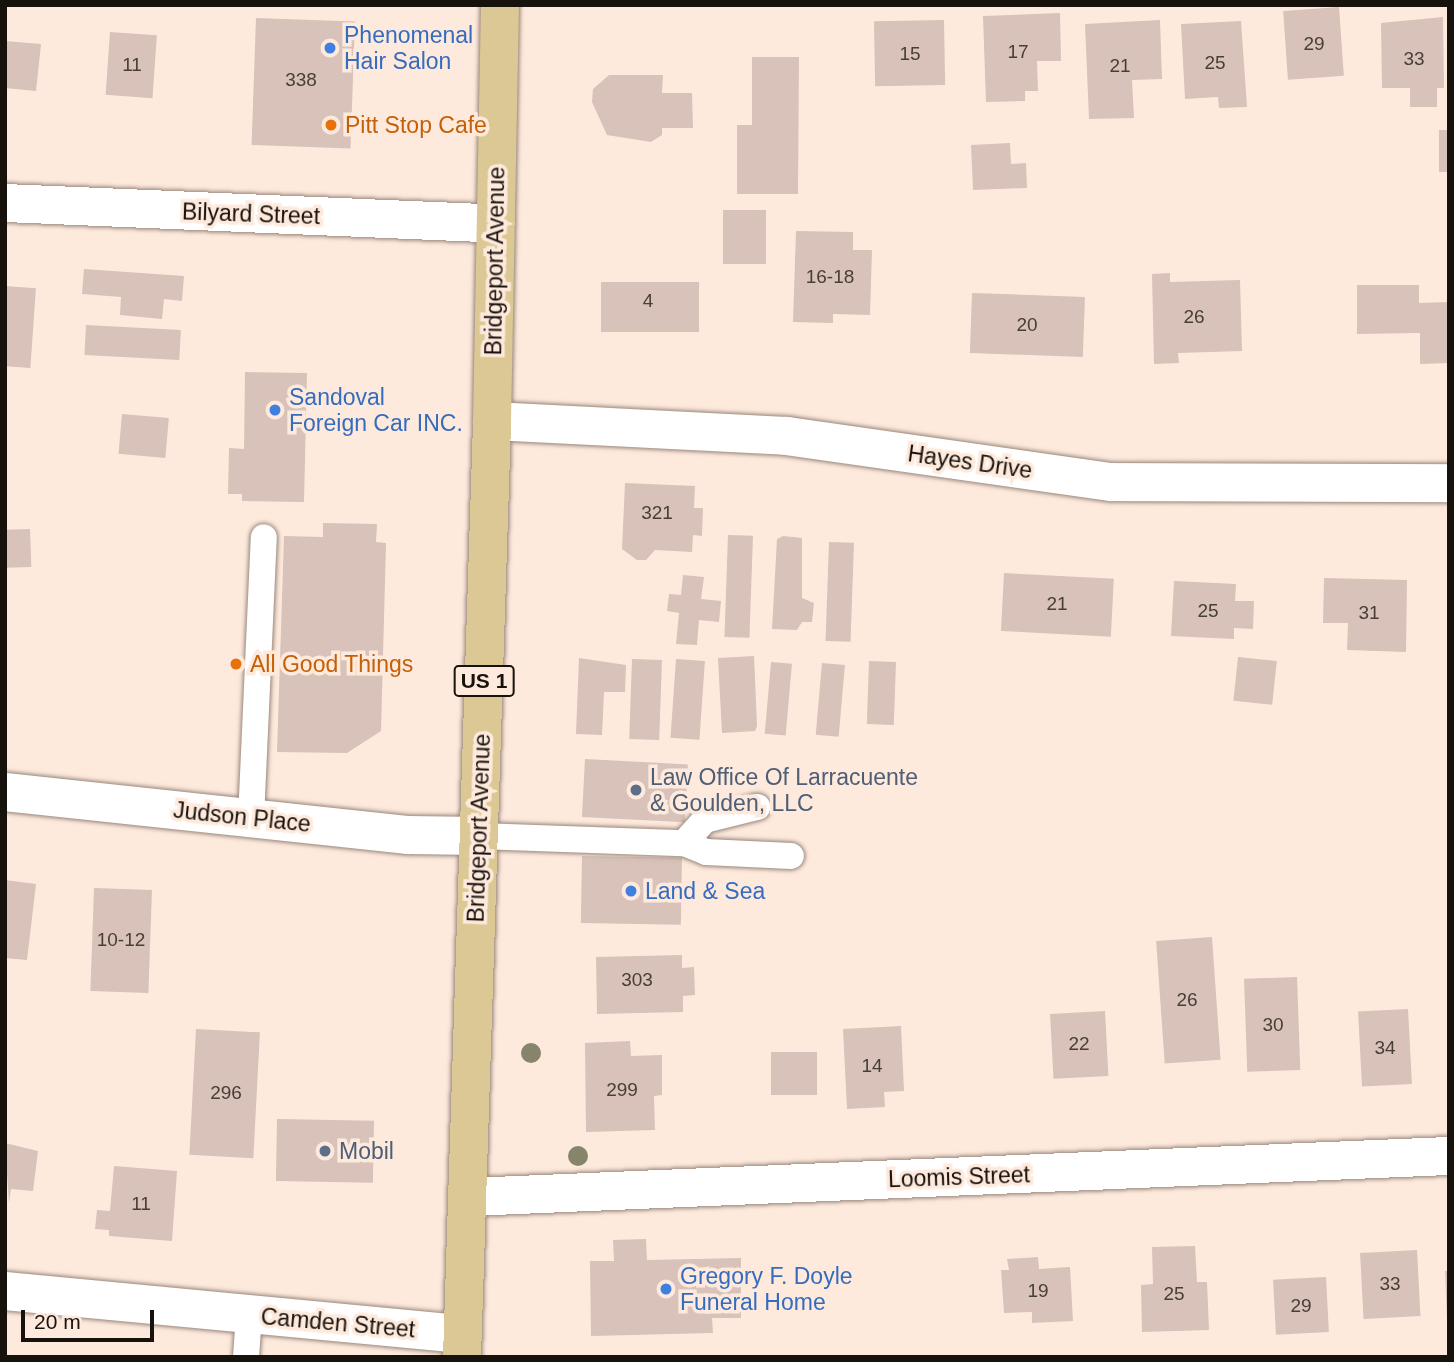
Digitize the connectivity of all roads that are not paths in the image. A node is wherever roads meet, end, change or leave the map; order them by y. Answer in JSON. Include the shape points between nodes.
{"nodes":[{"id":1,"x":499,"y":5,"type":"edge"},
{"id":2,"x":5,"y":203,"type":"edge"},
{"id":3,"x":496,"y":224,"type":"junction"},
{"id":4,"x":492,"y":421,"type":"junction"},
{"id":5,"x":1449,"y":483,"type":"edge"},
{"id":6,"x":264,"y":537,"type":"dead end"},
{"id":7,"x":5,"y":792,"type":"edge"},
{"id":8,"x":757,"y":807,"type":"dead end"},
{"id":9,"x":251,"y":818,"type":"junction"},
{"id":10,"x":479,"y":836,"type":"junction"},
{"id":11,"x":684,"y":843,"type":"junction"},
{"id":12,"x":792,"y":856,"type":"dead end"},
{"id":13,"x":1449,"y":1156,"type":"edge"},
{"id":14,"x":470,"y":1197,"type":"junction"},
{"id":15,"x":5,"y":1292,"type":"edge"},
{"id":16,"x":249,"y":1314,"type":"junction"},
{"id":17,"x":462,"y":1345,"type":"edge"},
{"id":18,"x":246,"y":1357,"type":"edge"}],
"edges":[{"from":1,"to":3,"type":"main road","name":"Bridgeport Avenue","number":"US 1"},
{"from":2,"to":3,"type":"street","name":"Bilyard Street"},
{"from":3,"to":4,"type":"main road","name":"Bridgeport Avenue","number":"US 1"},
{"from":4,"to":5,"type":"street","name":"Hayes Drive","via":[[787,436],[1111,482]]},
{"from":4,"to":10,"type":"main road","name":"Bridgeport Avenue","number":"US 1"},
{"from":6,"to":9,"type":"lane"},
{"from":7,"to":9,"type":"street","name":"Judson Place"},
{"from":8,"to":11,"type":"lane","via":[[705,820]]},
{"from":9,"to":10,"type":"street","name":"Judson Place","via":[[409,835]]},
{"from":10,"to":11,"type":"lane"},
{"from":10,"to":14,"type":"main road","name":"Bridgeport Avenue","number":"US 1"},
{"from":11,"to":12,"type":"lane","via":[[706,852]]},
{"from":13,"to":14,"type":"street","name":"Loomis Street"},
{"from":14,"to":17,"type":"main road","name":"Bridgeport Avenue","number":"US 1"},
{"from":15,"to":16,"type":"street","name":"Camden Street"},
{"from":16,"to":17,"type":"street","name":"Camden Street"},
{"from":16,"to":18,"type":"lane"}]}
